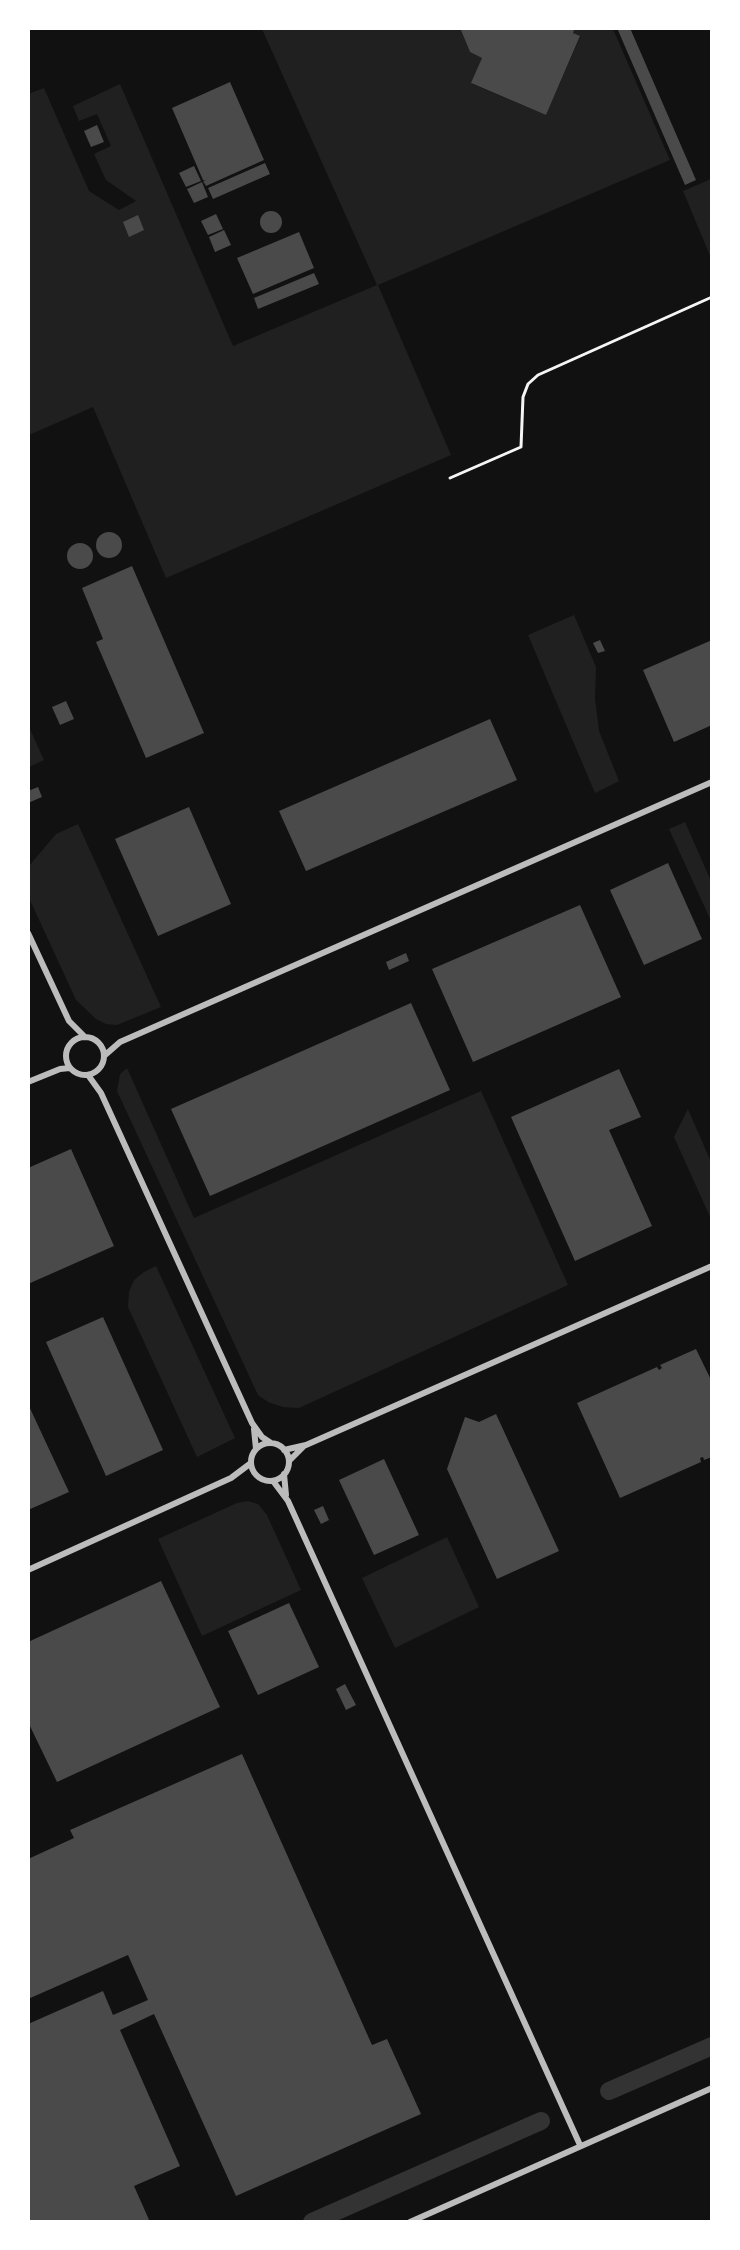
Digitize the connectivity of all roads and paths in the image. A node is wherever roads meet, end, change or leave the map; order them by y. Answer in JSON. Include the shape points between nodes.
{"nodes":[{"id":1,"x":711,"y":297,"type":"edge"},
{"id":2,"x":450,"y":478,"type":"dead end"},
{"id":3,"x":711,"y":782,"type":"edge"},
{"id":4,"x":28,"y":933,"type":"edge"},
{"id":5,"x":69,"y":1021,"type":"junction"},
{"id":6,"x":86,"y":1037,"type":"junction"},
{"id":7,"x":120,"y":1042,"type":"junction"},
{"id":8,"x":71,"y":1043,"type":"junction"},
{"id":9,"x":100,"y":1044,"type":"junction"},
{"id":10,"x":104,"y":1056,"type":"junction"},
{"id":11,"x":66,"y":1058,"type":"junction"},
{"id":12,"x":70,"y":1068,"type":"junction"},
{"id":13,"x":99,"y":1069,"type":"junction"},
{"id":14,"x":48,"y":1073,"type":"junction"},
{"id":15,"x":88,"y":1075,"type":"junction"},
{"id":16,"x":28,"y":1082,"type":"edge"},
{"id":17,"x":101,"y":1093,"type":"junction"},
{"id":18,"x":711,"y":1266,"type":"edge"},
{"id":19,"x":252,"y":1423,"type":"junction"},
{"id":20,"x":271,"y":1443,"type":"junction"},
{"id":21,"x":306,"y":1445,"type":"junction"},
{"id":22,"x":256,"y":1449,"type":"junction"},
{"id":23,"x":284,"y":1450,"type":"junction"},
{"id":24,"x":289,"y":1461,"type":"junction"},
{"id":25,"x":251,"y":1463,"type":"junction"},
{"id":26,"x":255,"y":1474,"type":"junction"},
{"id":27,"x":284,"y":1474,"type":"junction"},
{"id":28,"x":231,"y":1478,"type":"junction"},
{"id":29,"x":273,"y":1480,"type":"junction"},
{"id":30,"x":288,"y":1501,"type":"junction"},
{"id":31,"x":28,"y":1570,"type":"edge"},
{"id":32,"x":711,"y":2088,"type":"edge"},
{"id":33,"x":580,"y":2145,"type":"junction"},
{"id":34,"x":410,"y":2222,"type":"edge"}],
"edges":[{"from":1,"to":2,"type":"path","via":[[538,375],[528,384],[523,397],[521,447]]},
{"from":3,"to":7,"type":"street"},
{"from":4,"to":5,"type":"street"},
{"from":5,"to":6,"type":"street"},
{"from":5,"to":8,"type":"street"},
{"from":6,"to":8,"type":"street"},
{"from":6,"to":9,"type":"street"},
{"from":7,"to":9,"type":"street"},
{"from":7,"to":10,"type":"street"},
{"from":8,"to":11,"type":"street"},
{"from":9,"to":10,"type":"street"},
{"from":10,"to":13,"type":"street"},
{"from":11,"to":12,"type":"street"},
{"from":11,"to":14,"type":"street"},
{"from":12,"to":14,"type":"street"},
{"from":12,"to":15,"type":"street"},
{"from":13,"to":15,"type":"street"},
{"from":13,"to":17,"type":"street"},
{"from":14,"to":16,"type":"street"},
{"from":15,"to":17,"type":"street"},
{"from":17,"to":19,"type":"street"},
{"from":18,"to":21,"type":"street"},
{"from":19,"to":20,"type":"street"},
{"from":19,"to":22,"type":"street"},
{"from":20,"to":22,"type":"street"},
{"from":20,"to":23,"type":"street"},
{"from":21,"to":23,"type":"street"},
{"from":21,"to":24,"type":"street"},
{"from":22,"to":25,"type":"street"},
{"from":23,"to":24,"type":"street"},
{"from":24,"to":27,"type":"street"},
{"from":25,"to":26,"type":"street"},
{"from":25,"to":28,"type":"street"},
{"from":26,"to":28,"type":"street"},
{"from":26,"to":29,"type":"street"},
{"from":27,"to":29,"type":"street"},
{"from":27,"to":30,"type":"street"},
{"from":28,"to":31,"type":"street"},
{"from":29,"to":30,"type":"street"},
{"from":30,"to":33,"type":"street"},
{"from":32,"to":33,"type":"street"},
{"from":33,"to":34,"type":"street"}]}
